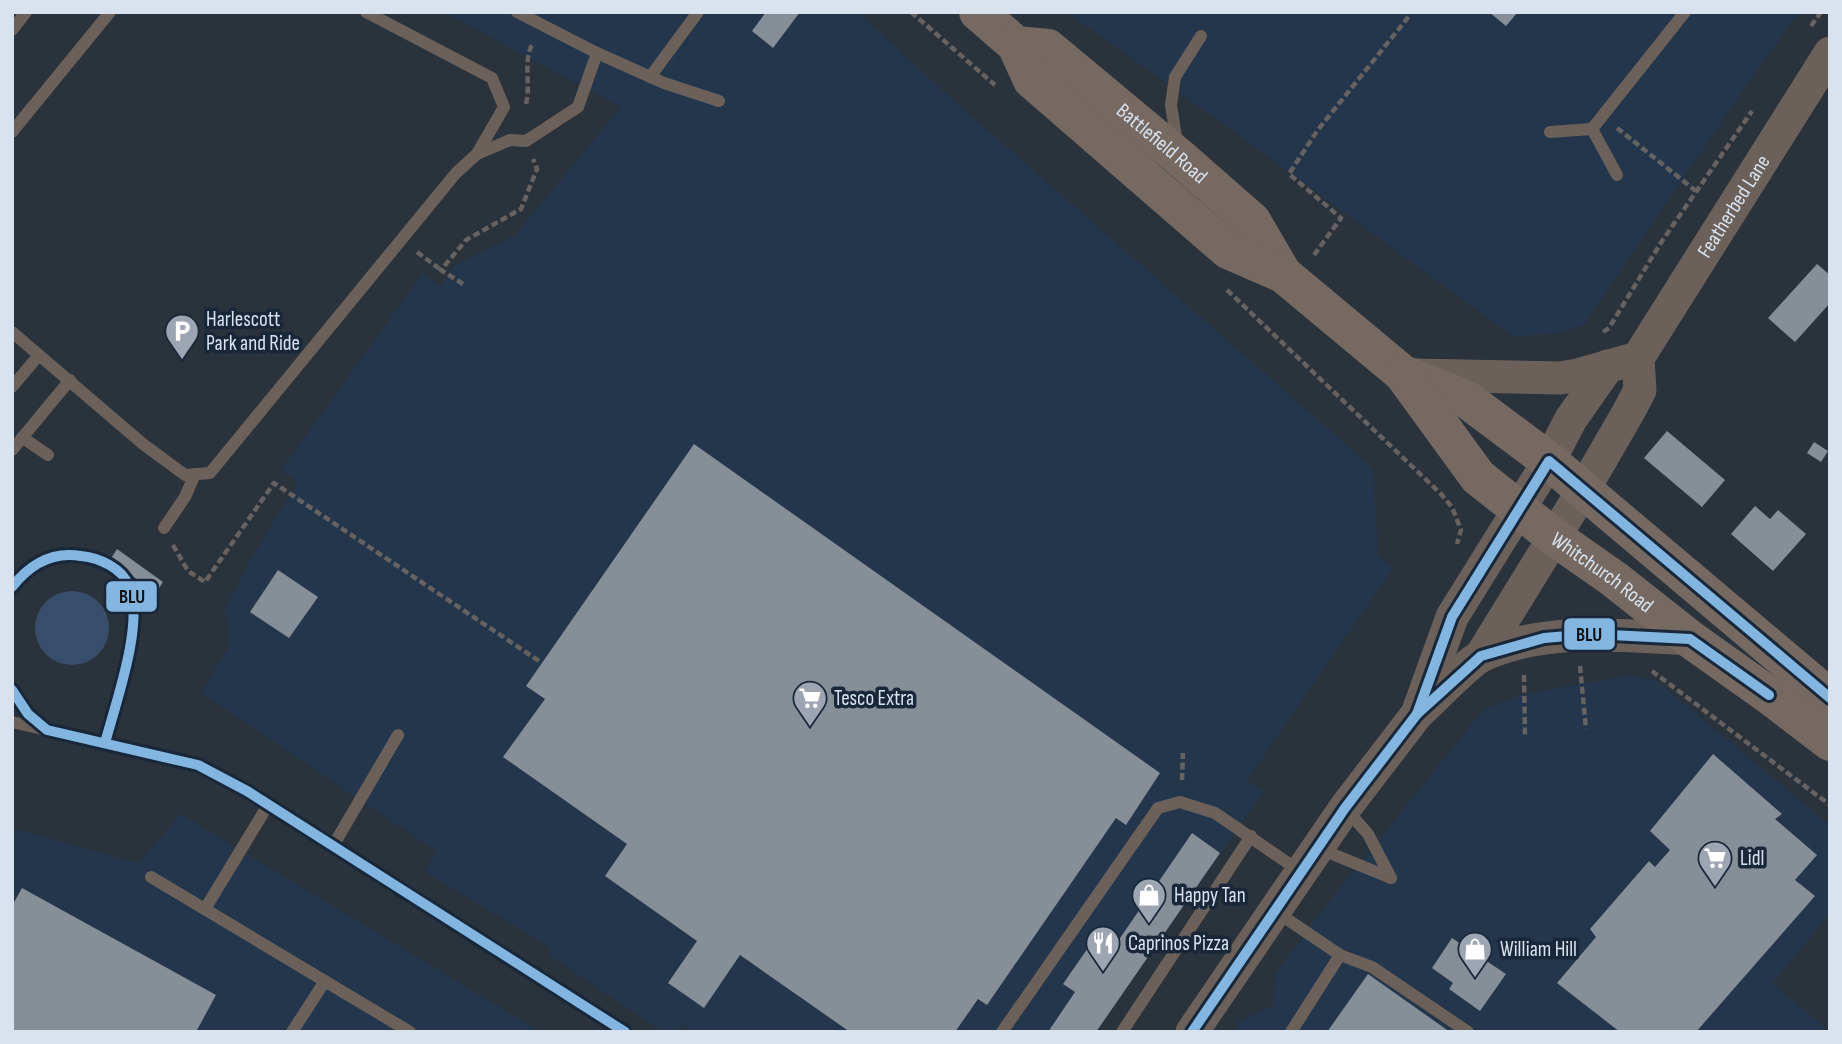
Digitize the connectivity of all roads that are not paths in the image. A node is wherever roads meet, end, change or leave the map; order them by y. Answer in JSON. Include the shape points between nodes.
{"nodes":[{"id":1,"x":26,"y":12,"type":"edge"},
{"id":2,"x":110,"y":12,"type":"edge"},
{"id":3,"x":366,"y":12,"type":"edge"},
{"id":4,"x":517,"y":12,"type":"edge"},
{"id":5,"x":698,"y":12,"type":"edge"},
{"id":6,"x":978,"y":12,"type":"edge"},
{"id":7,"x":1685,"y":12,"type":"edge"},
{"id":8,"x":12,"y":30,"type":"edge"},
{"id":9,"x":1201,"y":36,"type":"dead end"},
{"id":10,"x":1817,"y":44,"type":"edge"},
{"id":11,"x":1016,"y":45,"type":"junction"},
{"id":12,"x":597,"y":53,"type":"junction"},
{"id":13,"x":650,"y":77,"type":"junction"},
{"id":14,"x":719,"y":101,"type":"dead end"},
{"id":15,"x":1592,"y":129,"type":"junction"},
{"id":16,"x":12,"y":132,"type":"edge"},
{"id":17,"x":1550,"y":132,"type":"dead end"},
{"id":18,"x":477,"y":155,"type":"junction"},
{"id":19,"x":1179,"y":157,"type":"junction"},
{"id":20,"x":1617,"y":175,"type":"dead end"},
{"id":21,"x":1288,"y":279,"type":"junction"},
{"id":22,"x":12,"y":332,"type":"edge"},
{"id":23,"x":1615,"y":353,"type":"junction"},
{"id":24,"x":39,"y":355,"type":"junction"},
{"id":25,"x":1403,"y":374,"type":"junction"},
{"id":26,"x":70,"y":380,"type":"junction"},
{"id":27,"x":12,"y":387,"type":"edge"},
{"id":28,"x":23,"y":438,"type":"junction"},
{"id":29,"x":12,"y":450,"type":"edge"},
{"id":30,"x":48,"y":456,"type":"dead end"},
{"id":31,"x":1549,"y":461,"type":"junction"},
{"id":32,"x":195,"y":474,"type":"junction"},
{"id":33,"x":1584,"y":489,"type":"junction"},
{"id":34,"x":1518,"y":509,"type":"junction"},
{"id":35,"x":164,"y":528,"type":"road end"},
{"id":36,"x":1554,"y":537,"type":"junction"},
{"id":37,"x":12,"y":587,"type":"edge"},
{"id":38,"x":1690,"y":639,"type":"junction"},
{"id":39,"x":1481,"y":656,"type":"junction"},
{"id":40,"x":12,"y":690,"type":"edge"},
{"id":41,"x":1830,"y":698,"type":"edge"},
{"id":42,"x":1417,"y":714,"type":"junction"},
{"id":43,"x":12,"y":722,"type":"edge"},
{"id":44,"x":47,"y":730,"type":"junction"},
{"id":45,"x":398,"y":735,"type":"dead end"},
{"id":46,"x":1830,"y":742,"type":"edge"},
{"id":47,"x":105,"y":743,"type":"junction"},
{"id":48,"x":268,"y":805,"type":"junction"},
{"id":49,"x":1345,"y":807,"type":"junction"},
{"id":50,"x":1251,"y":836,"type":"junction"},
{"id":51,"x":333,"y":846,"type":"junction"},
{"id":52,"x":1309,"y":860,"type":"junction"},
{"id":53,"x":152,"y":877,"type":"dead end"},
{"id":54,"x":205,"y":909,"type":"junction"},
{"id":55,"x":1275,"y":911,"type":"junction"},
{"id":56,"x":1340,"y":955,"type":"junction"},
{"id":57,"x":325,"y":981,"type":"junction"},
{"id":58,"x":292,"y":1032,"type":"edge"},
{"id":59,"x":410,"y":1032,"type":"edge"},
{"id":60,"x":625,"y":1032,"type":"edge"},
{"id":61,"x":1002,"y":1032,"type":"edge"},
{"id":62,"x":1122,"y":1032,"type":"edge"},
{"id":63,"x":1192,"y":1032,"type":"edge"},
{"id":64,"x":1292,"y":1032,"type":"edge"},
{"id":65,"x":1468,"y":1032,"type":"edge"}],
"edges":[{"from":1,"to":8,"type":"lane"},
{"from":2,"to":16,"type":"lane"},
{"from":3,"to":18,"type":"lane","via":[[492,78],[504,107]]},
{"from":4,"to":12,"type":"lane"},
{"from":5,"to":13,"type":"lane"},
{"from":6,"to":11,"type":"main road","name":"Battlefield Road"},
{"from":7,"to":15,"type":"lane"},
{"from":9,"to":19,"type":"lane","via":[[1175,77],[1171,105]]},
{"from":10,"to":23,"type":"street","name":"Featherbed Lane"},
{"from":11,"to":19,"type":"main road","name":"Battlefield Road","via":[[1048,48]]},
{"from":11,"to":21,"type":"main road","name":"Battlefield Road","via":[[1032,80],[1228,250]]},
{"from":12,"to":13,"type":"lane"},
{"from":12,"to":18,"type":"lane","via":[[578,107],[526,141],[510,141]]},
{"from":13,"to":14,"type":"lane"},
{"from":15,"to":17,"type":"lane"},
{"from":15,"to":20,"type":"lane"},
{"from":18,"to":32,"type":"lane","via":[[456,173],[210,473]]},
{"from":19,"to":21,"type":"main road","name":"Battlefield Road","via":[[1252,221]]},
{"from":21,"to":25,"type":"main road","name":"Battlefield Road"},
{"from":22,"to":24,"type":"lane"},
{"from":23,"to":25,"type":"street","via":[[1578,375],[1541,379]]},
{"from":23,"to":31,"type":"street","name":"Featherbed Lane"},
{"from":23,"to":33,"type":"street","via":[[1640,390]]},
{"from":24,"to":26,"type":"lane"},
{"from":24,"to":27,"type":"lane"},
{"from":25,"to":31,"type":"main road","name":"Battlefield Road","via":[[1466,399]]},
{"from":25,"to":34,"type":"main road","name":"Whitchurch Road","via":[[1478,477]]},
{"from":26,"to":28,"type":"lane"},
{"from":26,"to":32,"type":"lane","via":[[185,475]]},
{"from":28,"to":29,"type":"lane"},
{"from":28,"to":30,"type":"lane"},
{"from":31,"to":33,"type":"main road"},
{"from":31,"to":34,"type":"street","name":"Featherbed Lane"},
{"from":32,"to":35,"type":"lane"},
{"from":33,"to":36,"type":"street"},
{"from":33,"to":41,"type":"main road"},
{"from":34,"to":36,"type":"main road","name":"Whitchurch Road"},
{"from":34,"to":42,"type":"street","name":"Featherbed Lane","via":[[1452,617]]},
{"from":36,"to":38,"type":"main road","name":"Whitchurch Road"},
{"from":36,"to":39,"type":"street"},
{"from":37,"to":47,"type":"lane","via":[[24,571],[58,554],[90,555],[112,567],[130,586],[133,623]]},
{"from":38,"to":39,"type":"street","via":[[1568,635]]},
{"from":38,"to":46,"type":"main road","name":"Whitchurch Road"},
{"from":39,"to":42,"type":"street"},
{"from":40,"to":44,"type":"lane","via":[[28,714]]},
{"from":42,"to":49,"type":"street"},
{"from":43,"to":44,"type":"lane"},
{"from":44,"to":47,"type":"lane"},
{"from":45,"to":51,"type":"lane"},
{"from":47,"to":48,"type":"lane","via":[[198,765]]},
{"from":48,"to":51,"type":"lane"},
{"from":48,"to":54,"type":"lane"},
{"from":49,"to":52,"type":"street"},
{"from":49,"to":52,"type":"lane","via":[[1368,834],[1391,878]]},
{"from":50,"to":52,"type":"lane"},
{"from":50,"to":61,"type":"lane","via":[[1215,813],[1180,802],[1158,808]]},
{"from":50,"to":62,"type":"lane"},
{"from":51,"to":60,"type":"lane"},
{"from":52,"to":55,"type":"street"},
{"from":53,"to":54,"type":"lane"},
{"from":54,"to":57,"type":"lane"},
{"from":55,"to":56,"type":"lane"},
{"from":55,"to":63,"type":"street"},
{"from":56,"to":64,"type":"lane"},
{"from":56,"to":65,"type":"lane","via":[[1372,967]]},
{"from":57,"to":58,"type":"lane"},
{"from":57,"to":59,"type":"lane"}]}
